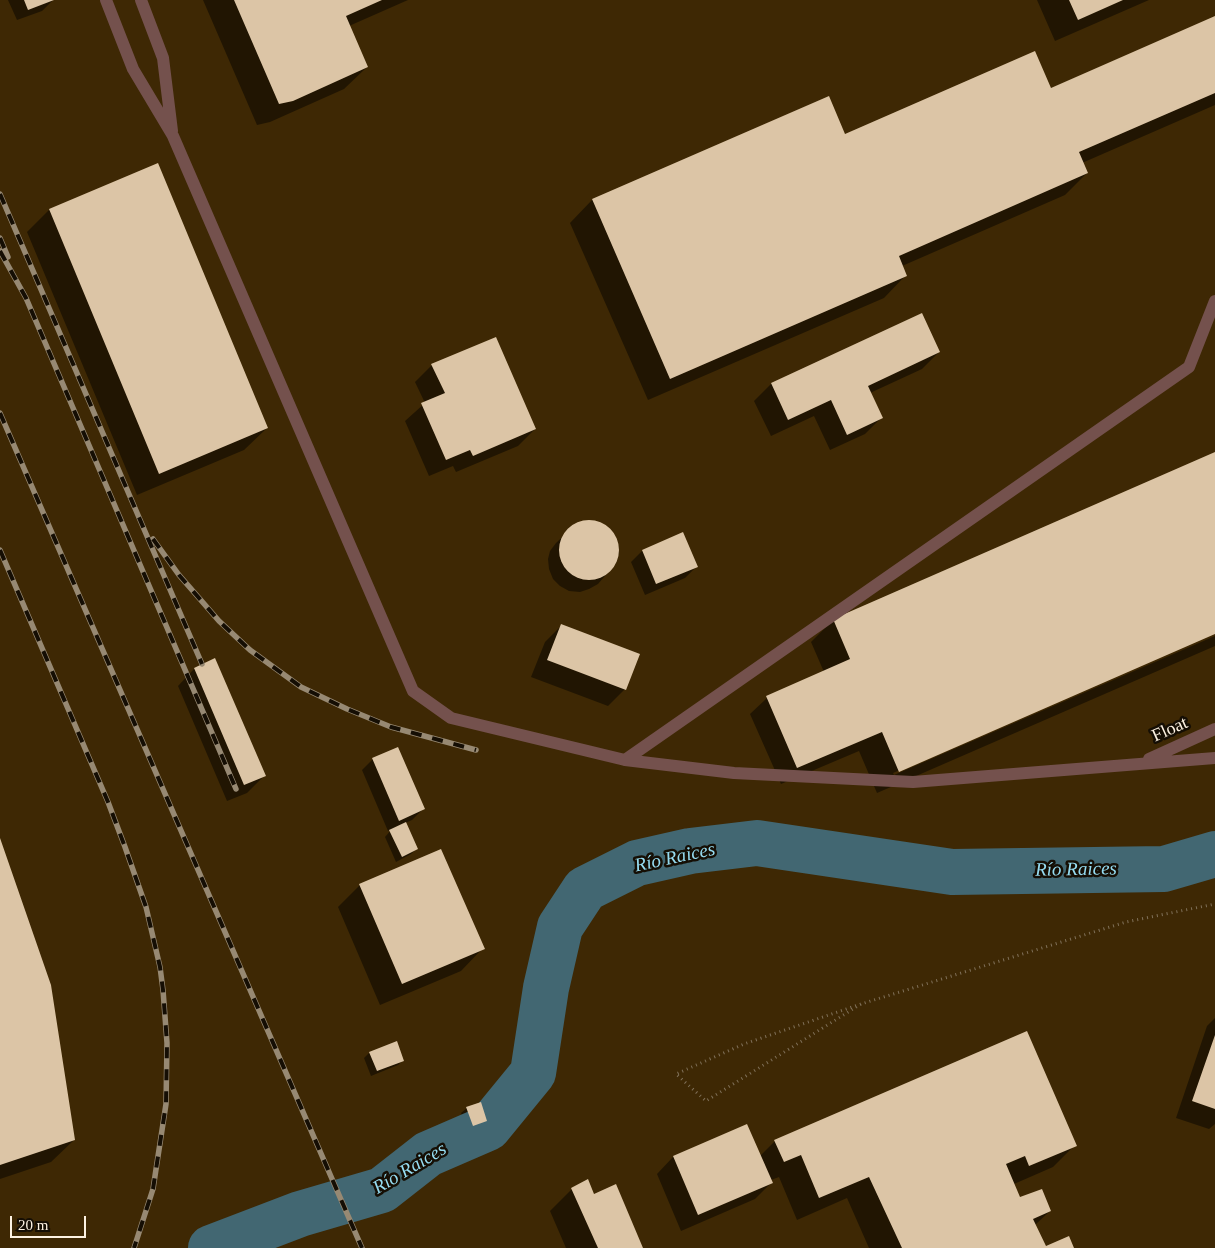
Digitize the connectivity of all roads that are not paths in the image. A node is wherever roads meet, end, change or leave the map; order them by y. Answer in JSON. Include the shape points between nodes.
{"nodes":[{"id":1,"x":106,"y":0,"type":"edge"},
{"id":2,"x":141,"y":0,"type":"edge"},
{"id":3,"x":173,"y":136,"type":"junction"},
{"id":4,"x":1215,"y":301,"type":"edge"},
{"id":5,"x":1215,"y":729,"type":"edge"},
{"id":6,"x":1215,"y":758,"type":"edge"},
{"id":7,"x":625,"y":760,"type":"junction"},
{"id":8,"x":1139,"y":764,"type":"junction"}],
"edges":[{"from":1,"to":3,"type":"lane","via":[[133,69]]},
{"from":2,"to":3,"type":"lane","via":[[163,58]]},
{"from":3,"to":7,"type":"lane","via":[[413,691],[451,718]]},
{"from":4,"to":7,"type":"lane","via":[[1189,367]]},
{"from":5,"to":8,"type":"lane","name":"Float"},
{"from":6,"to":8,"type":"lane"},
{"from":7,"to":8,"type":"lane","via":[[734,774],[913,782]]}]}
